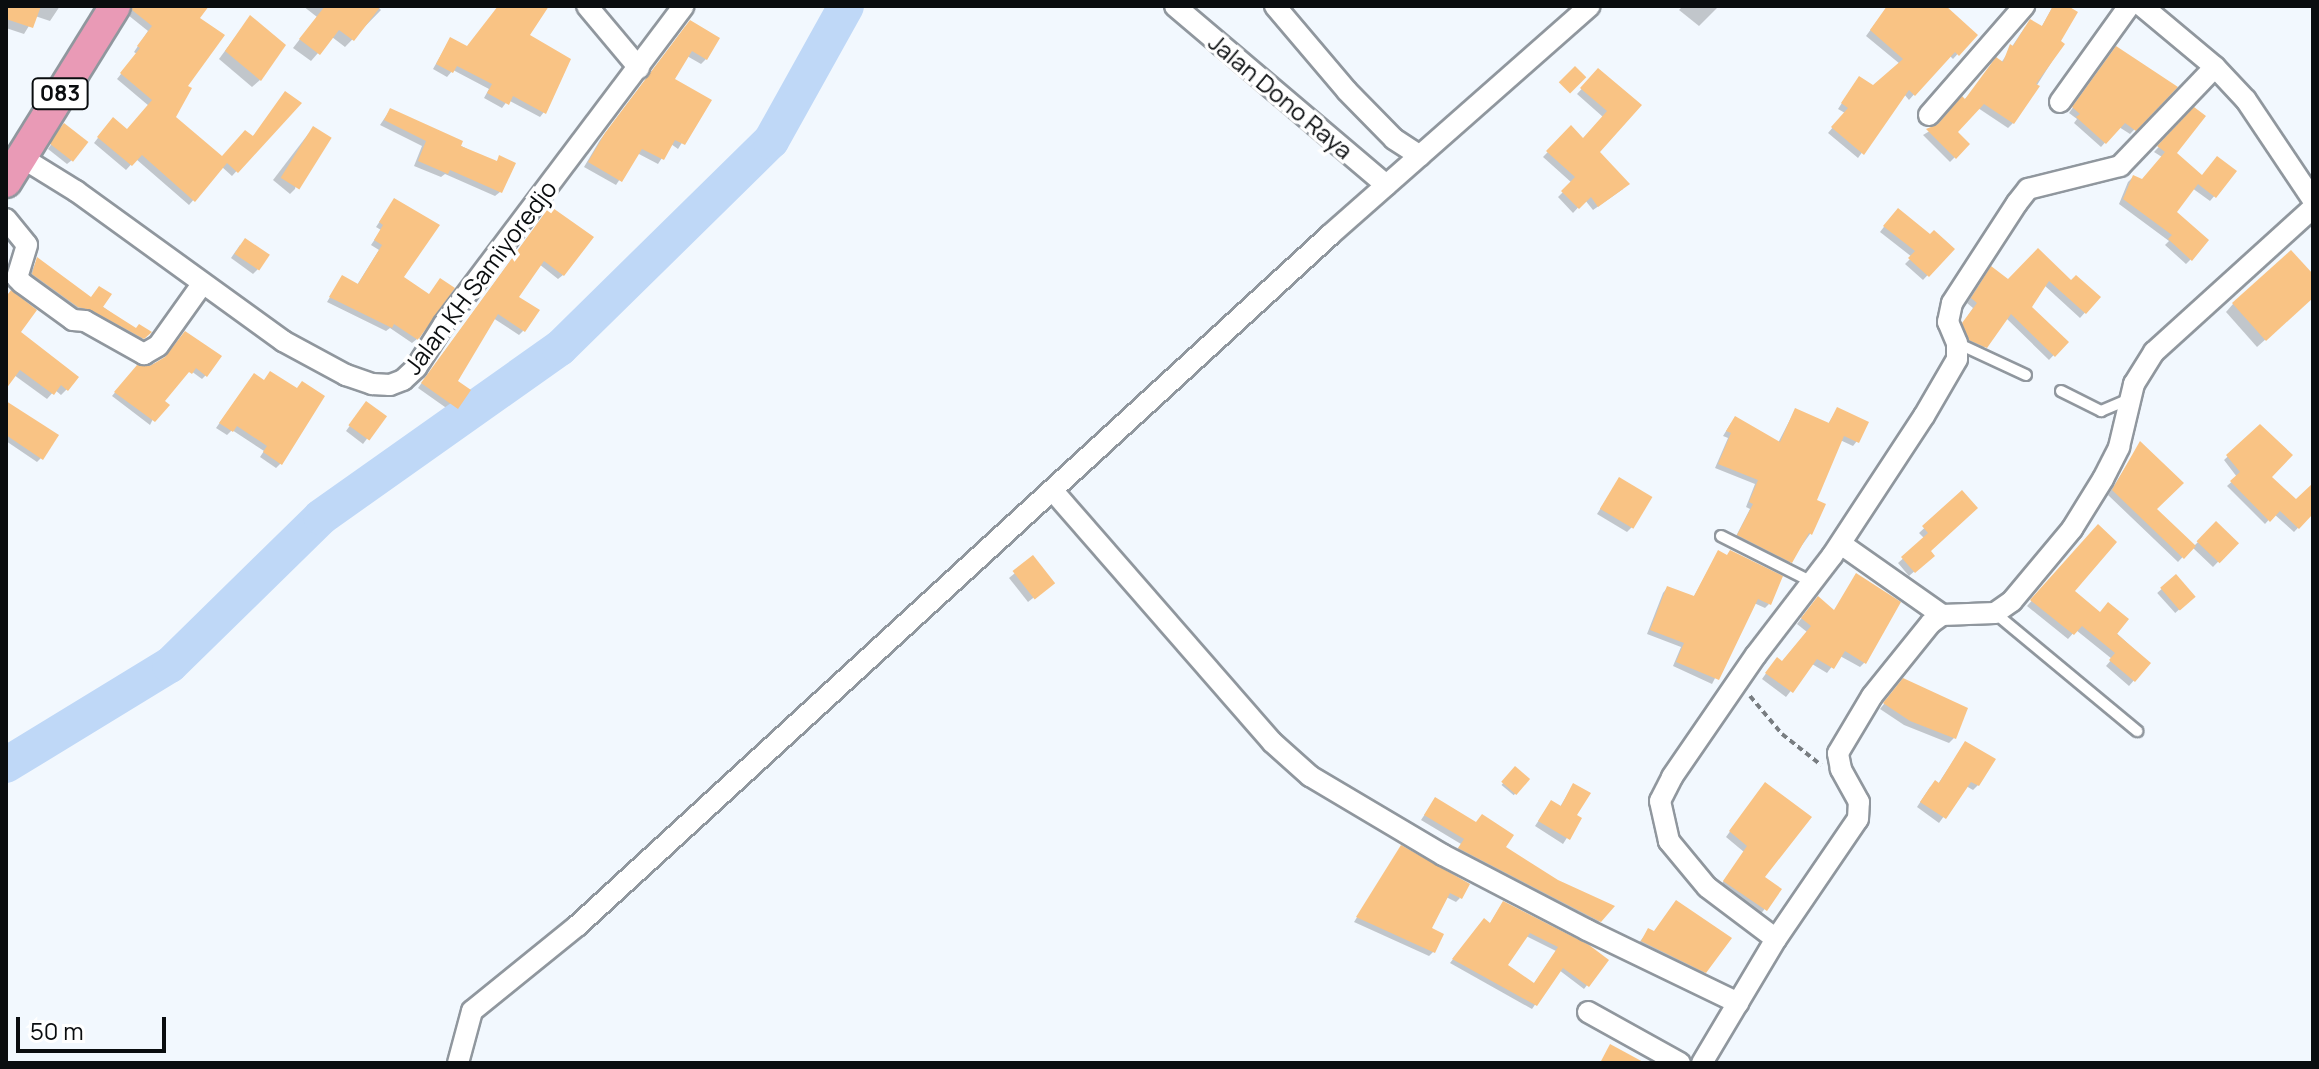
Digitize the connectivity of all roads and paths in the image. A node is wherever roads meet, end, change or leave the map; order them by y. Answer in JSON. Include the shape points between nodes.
{"nodes":[{"id":1,"x":115,"y":6,"type":"edge"},
{"id":2,"x":587,"y":6,"type":"edge"},
{"id":3,"x":684,"y":6,"type":"edge"},
{"id":4,"x":1175,"y":6,"type":"edge"},
{"id":5,"x":1275,"y":6,"type":"edge"},
{"id":6,"x":1590,"y":6,"type":"edge"},
{"id":7,"x":2024,"y":6,"type":"edge"},
{"id":8,"x":2129,"y":6,"type":"edge"},
{"id":9,"x":2142,"y":6,"type":"edge"},
{"id":10,"x":2215,"y":67,"type":"junction"},
{"id":11,"x":639,"y":68,"type":"junction"},
{"id":12,"x":2060,"y":102,"type":"dead end"},
{"id":13,"x":1929,"y":115,"type":"dead end"},
{"id":14,"x":1420,"y":156,"type":"junction"},
{"id":15,"x":14,"y":169,"type":"edge"},
{"id":16,"x":1386,"y":185,"type":"junction"},
{"id":17,"x":2313,"y":200,"type":"edge"},
{"id":18,"x":2313,"y":208,"type":"edge"},
{"id":19,"x":6,"y":219,"type":"edge"},
{"id":20,"x":203,"y":283,"type":"junction"},
{"id":21,"x":1957,"y":343,"type":"junction"},
{"id":22,"x":2026,"y":375,"type":"dead end"},
{"id":23,"x":2061,"y":391,"type":"dead end"},
{"id":24,"x":2131,"y":398,"type":"junction"},
{"id":25,"x":1054,"y":492,"type":"junction"},
{"id":26,"x":1721,"y":536,"type":"dead end"},
{"id":27,"x":1841,"y":544,"type":"junction"},
{"id":28,"x":1812,"y":582,"type":"junction"},
{"id":29,"x":1995,"y":613,"type":"junction"},
{"id":30,"x":1942,"y":615,"type":"junction"},
{"id":31,"x":1738,"y":681,"type":"junction"},
{"id":32,"x":2137,"y":731,"type":"dead end"},
{"id":33,"x":1851,"y":788,"type":"junction"},
{"id":34,"x":1776,"y":939,"type":"junction"},
{"id":35,"x":1738,"y":1003,"type":"junction"},
{"id":36,"x":1588,"y":1012,"type":"dead end"},
{"id":37,"x":458,"y":1063,"type":"edge"},
{"id":38,"x":1680,"y":1063,"type":"edge"},
{"id":39,"x":1702,"y":1063,"type":"edge"}],
"edges":[{"from":1,"to":15,"type":"main road","number":"083"},
{"from":2,"to":11,"type":"street"},
{"from":3,"to":11,"type":"street","name":"Jalan KH Samiyoredjo"},
{"from":4,"to":16,"type":"street","name":"Jalan Dono Raya"},
{"from":5,"to":14,"type":"street","via":[[1368,113]]},
{"from":6,"to":14,"type":"street"},
{"from":7,"to":13,"type":"street"},
{"from":8,"to":12,"type":"street"},
{"from":9,"to":10,"type":"street"},
{"from":10,"to":17,"type":"street","via":[[2246,100]]},
{"from":10,"to":21,"type":"street","via":[[2120,166],[2028,189],[1952,303],[1948,322]]},
{"from":11,"to":20,"type":"street","name":"Jalan KH Samiyoredjo","via":[[403,380],[372,384],[346,375],[283,341]]},
{"from":14,"to":16,"type":"street"},
{"from":15,"to":20,"type":"street","name":"Jalan KH Samiyoredjo","via":[[76,191]]},
{"from":16,"to":25,"type":"street"},
{"from":18,"to":24,"type":"street","via":[[2154,352]]},
{"from":19,"to":20,"type":"street","via":[[27,245],[17,278],[22,283],[73,320],[85,321],[144,354],[158,346]]},
{"from":21,"to":22,"type":"lane"},
{"from":21,"to":27,"type":"street","via":[[1957,359]]},
{"from":23,"to":24,"type":"lane","via":[[2101,411]]},
{"from":24,"to":29,"type":"street","via":[[2119,447],[2080,517],[2012,601]]},
{"from":25,"to":35,"type":"street","via":[[1262,731],[1310,776],[1443,855]]},
{"from":25,"to":37,"type":"street","via":[[577,926],[472,1011]]},
{"from":26,"to":28,"type":"lane"},
{"from":27,"to":28,"type":"street"},
{"from":27,"to":30,"type":"street"},
{"from":28,"to":31,"type":"street"},
{"from":29,"to":30,"type":"street"},
{"from":29,"to":32,"type":"lane"},
{"from":30,"to":33,"type":"street","via":[[1872,696],[1842,743],[1838,761]]},
{"from":31,"to":33,"type":"path","via":[[1782,734]]},
{"from":31,"to":34,"type":"street","via":[[1672,777],[1659,812],[1669,841],[1707,887]]},
{"from":33,"to":34,"type":"street","via":[[1859,802],[1858,819]]},
{"from":34,"to":35,"type":"street"},
{"from":35,"to":39,"type":"street"},
{"from":36,"to":38,"type":"street"}]}
